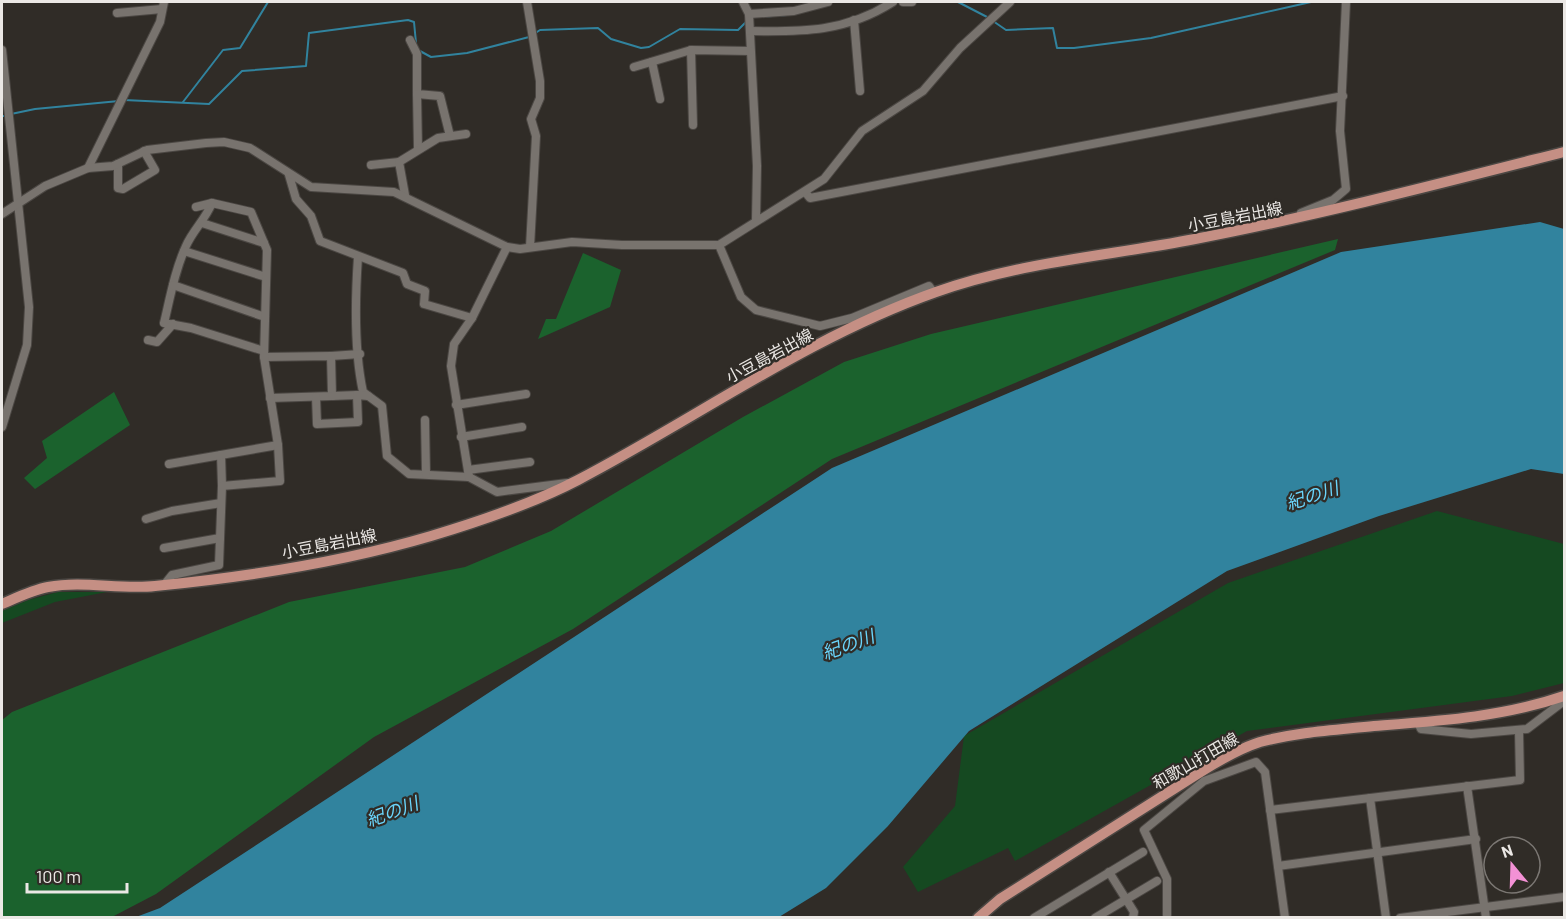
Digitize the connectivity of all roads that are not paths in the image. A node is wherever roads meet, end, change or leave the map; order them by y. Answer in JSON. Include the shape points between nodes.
{"nodes":[{"id":1,"x":527,"y":2,"type":"edge"},
{"id":2,"x":743,"y":2,"type":"edge"},
{"id":3,"x":828,"y":2,"type":"edge"},
{"id":4,"x":893,"y":2,"type":"edge"},
{"id":5,"x":903,"y":2,"type":"edge"},
{"id":6,"x":912,"y":2,"type":"edge"},
{"id":7,"x":1010,"y":2,"type":"edge"},
{"id":8,"x":1346,"y":2,"type":"edge"},
{"id":9,"x":163,"y":5,"type":"edge"},
{"id":10,"x":117,"y":13,"type":"dead end"},
{"id":11,"x":749,"y":14,"type":"junction"},
{"id":12,"x":854,"y":20,"type":"junction"},
{"id":13,"x":750,"y":31,"type":"junction"},
{"id":14,"x":410,"y":40,"type":"dead end"},
{"id":15,"x":2,"y":50,"type":"edge"},
{"id":16,"x":691,"y":50,"type":"junction"},
{"id":17,"x":750,"y":51,"type":"junction"},
{"id":18,"x":652,"y":62,"type":"junction"},
{"id":19,"x":633,"y":67,"type":"dead end"},
{"id":20,"x":860,"y":91,"type":"dead end"},
{"id":21,"x":417,"y":94,"type":"junction"},
{"id":22,"x":1343,"y":96,"type":"junction"},
{"id":23,"x":660,"y":99,"type":"dead end"},
{"id":24,"x":5,"y":106,"type":"edge"},
{"id":25,"x":693,"y":125,"type":"dead end"},
{"id":26,"x":466,"y":134,"type":"dead end"},
{"id":27,"x":450,"y":136,"type":"junction"},
{"id":28,"x":418,"y":149,"type":"junction"},
{"id":29,"x":144,"y":151,"type":"junction"},
{"id":30,"x":1564,"y":152,"type":"edge"},
{"id":31,"x":399,"y":162,"type":"junction"},
{"id":32,"x":118,"y":164,"type":"junction"},
{"id":33,"x":371,"y":165,"type":"dead end"},
{"id":34,"x":88,"y":168,"type":"junction"},
{"id":35,"x":289,"y":175,"type":"junction"},
{"id":36,"x":805,"y":192,"type":"junction"},
{"id":37,"x":405,"y":195,"type":"junction"},
{"id":38,"x":19,"y":202,"type":"junction"},
{"id":39,"x":212,"y":203,"type":"junction"},
{"id":40,"x":196,"y":207,"type":"dead end"},
{"id":41,"x":2,"y":214,"type":"edge"},
{"id":42,"x":756,"y":220,"type":"junction"},
{"id":43,"x":202,"y":223,"type":"junction"},
{"id":44,"x":1276,"y":223,"type":"junction"},
{"id":45,"x":264,"y":243,"type":"junction"},
{"id":46,"x":719,"y":245,"type":"junction"},
{"id":47,"x":507,"y":247,"type":"junction"},
{"id":48,"x":530,"y":248,"type":"junction"},
{"id":49,"x":184,"y":251,"type":"junction"},
{"id":50,"x":358,"y":257,"type":"junction"},
{"id":51,"x":266,"y":277,"type":"junction"},
{"id":52,"x":173,"y":285,"type":"junction"},
{"id":53,"x":934,"y":293,"type":"junction"},
{"id":54,"x":265,"y":317,"type":"junction"},
{"id":55,"x":472,"y":318,"type":"junction"},
{"id":56,"x":172,"y":324,"type":"junction"},
{"id":57,"x":148,"y":340,"type":"dead end"},
{"id":58,"x":264,"y":354,"type":"junction"},
{"id":59,"x":360,"y":354,"type":"junction"},
{"id":60,"x":331,"y":356,"type":"junction"},
{"id":61,"x":526,"y":394,"type":"dead end"},
{"id":62,"x":357,"y":395,"type":"junction"},
{"id":63,"x":332,"y":396,"type":"junction"},
{"id":64,"x":368,"y":396,"type":"junction"},
{"id":65,"x":316,"y":397,"type":"junction"},
{"id":66,"x":270,"y":398,"type":"junction"},
{"id":67,"x":456,"y":405,"type":"junction"},
{"id":68,"x":425,"y":420,"type":"dead end"},
{"id":69,"x":2,"y":427,"type":"edge"},
{"id":70,"x":522,"y":427,"type":"dead end"},
{"id":71,"x":461,"y":437,"type":"junction"},
{"id":72,"x":278,"y":445,"type":"junction"},
{"id":73,"x":221,"y":455,"type":"junction"},
{"id":74,"x":530,"y":462,"type":"dead end"},
{"id":75,"x":169,"y":464,"type":"dead end"},
{"id":76,"x":469,"y":473,"type":"junction"},
{"id":77,"x":426,"y":474,"type":"junction"},
{"id":78,"x":573,"y":483,"type":"junction"},
{"id":79,"x":222,"y":486,"type":"junction"},
{"id":80,"x":221,"y":502,"type":"junction"},
{"id":81,"x":146,"y":519,"type":"dead end"},
{"id":82,"x":220,"y":538,"type":"junction"},
{"id":83,"x":164,"y":548,"type":"dead end"},
{"id":84,"x":164,"y":585,"type":"junction"},
{"id":85,"x":2,"y":604,"type":"edge"},
{"id":86,"x":1564,"y":696,"type":"edge"},
{"id":87,"x":1564,"y":701,"type":"edge"},
{"id":88,"x":1418,"y":723,"type":"junction"},
{"id":89,"x":1519,"y":731,"type":"junction"},
{"id":90,"x":1201,"y":777,"type":"junction"},
{"id":91,"x":1467,"y":786,"type":"junction"},
{"id":92,"x":1370,"y":798,"type":"junction"},
{"id":93,"x":1270,"y":810,"type":"junction"},
{"id":94,"x":1476,"y":839,"type":"junction"},
{"id":95,"x":1143,"y":852,"type":"dead end"},
{"id":96,"x":1377,"y":853,"type":"junction"},
{"id":97,"x":1278,"y":866,"type":"junction"},
{"id":98,"x":1109,"y":872,"type":"junction"},
{"id":99,"x":1156,"y":881,"type":"dead end"},
{"id":100,"x":1564,"y":897,"type":"edge"},
{"id":101,"x":1126,"y":899,"type":"junction"},
{"id":102,"x":1484,"y":907,"type":"junction"},
{"id":103,"x":1167,"y":915,"type":"dead end"},
{"id":104,"x":978,"y":918,"type":"edge"},
{"id":105,"x":1034,"y":918,"type":"edge"},
{"id":106,"x":1095,"y":918,"type":"edge"},
{"id":107,"x":1133,"y":918,"type":"edge"},
{"id":108,"x":1285,"y":918,"type":"edge"},
{"id":109,"x":1386,"y":918,"type":"edge"},
{"id":110,"x":1400,"y":918,"type":"edge"},
{"id":111,"x":1486,"y":918,"type":"edge"}],
"edges":[{"from":1,"to":48,"type":"street","via":[[540,98],[531,119],[536,136]]},
{"from":2,"to":11,"type":"street"},
{"from":3,"to":11,"type":"street","via":[[794,11]]},
{"from":4,"to":12,"type":"street","via":[[871,16]]},
{"from":5,"to":6,"type":"street"},
{"from":7,"to":36,"type":"street","via":[[960,48],[923,91],[862,131],[824,179]]},
{"from":8,"to":22,"type":"street"},
{"from":9,"to":10,"type":"street"},
{"from":9,"to":34,"type":"street","via":[[160,22]]},
{"from":11,"to":13,"type":"street"},
{"from":12,"to":13,"type":"street","via":[[807,32]]},
{"from":12,"to":20,"type":"street"},
{"from":13,"to":17,"type":"street"},
{"from":14,"to":21,"type":"street","via":[[417,54]]},
{"from":15,"to":24,"type":"street"},
{"from":16,"to":17,"type":"street"},
{"from":16,"to":18,"type":"street"},
{"from":16,"to":25,"type":"street"},
{"from":17,"to":42,"type":"street"},
{"from":18,"to":19,"type":"street"},
{"from":18,"to":23,"type":"street"},
{"from":21,"to":27,"type":"street","via":[[440,96]]},
{"from":21,"to":28,"type":"street"},
{"from":22,"to":36,"type":"street","via":[[810,198]]},
{"from":22,"to":44,"type":"street","via":[[1340,131],[1346,189],[1333,200]]},
{"from":24,"to":38,"type":"street"},
{"from":26,"to":27,"type":"street"},
{"from":27,"to":28,"type":"street"},
{"from":28,"to":31,"type":"street"},
{"from":29,"to":32,"type":"street"},
{"from":29,"to":32,"type":"street","via":[[155,170],[123,189],[118,188]]},
{"from":29,"to":35,"type":"street","via":[[206,143],[236,144],[262,154]]},
{"from":30,"to":44,"type":"main road","name":"小豆島岩出線"},
{"from":31,"to":33,"type":"street"},
{"from":31,"to":37,"type":"street"},
{"from":32,"to":34,"type":"street"},
{"from":34,"to":38,"type":"street"},
{"from":35,"to":37,"type":"street","via":[[311,187]]},
{"from":35,"to":50,"type":"street","via":[[296,199],[311,216],[320,241]]},
{"from":36,"to":42,"type":"street"},
{"from":37,"to":47,"type":"street"},
{"from":38,"to":41,"type":"street"},
{"from":38,"to":69,"type":"street","via":[[29,307],[27,345]]},
{"from":39,"to":40,"type":"street"},
{"from":39,"to":43,"type":"street"},
{"from":39,"to":45,"type":"street","via":[[251,212]]},
{"from":42,"to":46,"type":"street"},
{"from":43,"to":45,"type":"street"},
{"from":43,"to":49,"type":"street"},
{"from":44,"to":53,"type":"main road","name":"小豆島岩出線","via":[[1048,263],[977,278]]},
{"from":45,"to":51,"type":"street"},
{"from":46,"to":48,"type":"street","via":[[572,242]]},
{"from":46,"to":53,"type":"street","via":[[741,297],[756,310],[820,326],[852,318],[929,286]]},
{"from":47,"to":48,"type":"street"},
{"from":47,"to":55,"type":"street"},
{"from":49,"to":51,"type":"street"},
{"from":49,"to":52,"type":"street"},
{"from":50,"to":55,"type":"street","via":[[403,273],[407,284],[425,291],[424,304]]},
{"from":50,"to":59,"type":"street","via":[[354,305]]},
{"from":51,"to":54,"type":"street"},
{"from":52,"to":54,"type":"street"},
{"from":52,"to":56,"type":"street","via":[[164,323]]},
{"from":53,"to":78,"type":"main road","name":"小豆島岩出線","via":[[822,344]]},
{"from":54,"to":58,"type":"street"},
{"from":55,"to":67,"type":"street","via":[[454,344],[451,366]]},
{"from":56,"to":57,"type":"street","via":[[157,342]]},
{"from":56,"to":58,"type":"street"},
{"from":58,"to":60,"type":"street"},
{"from":58,"to":66,"type":"street"},
{"from":59,"to":60,"type":"street"},
{"from":59,"to":64,"type":"street","via":[[359,373],[363,392]]},
{"from":60,"to":63,"type":"street"},
{"from":61,"to":67,"type":"street"},
{"from":62,"to":63,"type":"street"},
{"from":62,"to":64,"type":"street"},
{"from":62,"to":65,"type":"street","via":[[358,422],[317,424]]},
{"from":63,"to":65,"type":"street"},
{"from":64,"to":77,"type":"street","via":[[382,406],[387,456],[409,474]]},
{"from":65,"to":66,"type":"street"},
{"from":66,"to":72,"type":"street"},
{"from":67,"to":71,"type":"street"},
{"from":68,"to":77,"type":"street"},
{"from":70,"to":71,"type":"street"},
{"from":71,"to":76,"type":"street"},
{"from":72,"to":73,"type":"street"},
{"from":72,"to":79,"type":"street","via":[[280,481]]},
{"from":73,"to":75,"type":"street"},
{"from":73,"to":79,"type":"street"},
{"from":74,"to":76,"type":"street"},
{"from":76,"to":77,"type":"street"},
{"from":76,"to":78,"type":"street","via":[[497,492]]},
{"from":78,"to":84,"type":"main road","name":"小豆島岩出線","via":[[501,513],[374,551]]},
{"from":79,"to":80,"type":"street"},
{"from":80,"to":81,"type":"street"},
{"from":80,"to":82,"type":"street"},
{"from":82,"to":83,"type":"street"},
{"from":82,"to":84,"type":"street","via":[[219,565],[172,575]]},
{"from":84,"to":85,"type":"main road","name":"小豆島岩出線","via":[[48,587]]},
{"from":86,"to":88,"type":"main road","name":"和歌山打田線","via":[[1514,711]]},
{"from":87,"to":89,"type":"street"},
{"from":88,"to":89,"type":"street","via":[[1421,729],[1471,734]]},
{"from":88,"to":90,"type":"main road","name":"和歌山打田線","via":[[1301,733],[1259,743],[1232,754]]},
{"from":89,"to":91,"type":"street","via":[[1520,780]]},
{"from":90,"to":93,"type":"street","via":[[1256,762],[1264,772]]},
{"from":90,"to":103,"type":"street","via":[[1144,830],[1167,879]]},
{"from":90,"to":104,"type":"main road","name":"和歌山打田線","via":[[1000,899]]},
{"from":91,"to":92,"type":"street"},
{"from":91,"to":94,"type":"street"},
{"from":92,"to":93,"type":"street"},
{"from":92,"to":96,"type":"street"},
{"from":93,"to":97,"type":"street"},
{"from":94,"to":96,"type":"street"},
{"from":94,"to":102,"type":"street"},
{"from":95,"to":98,"type":"street"},
{"from":96,"to":97,"type":"street"},
{"from":96,"to":109,"type":"street"},
{"from":97,"to":108,"type":"street"},
{"from":98,"to":101,"type":"street"},
{"from":98,"to":105,"type":"street"},
{"from":99,"to":101,"type":"street"},
{"from":100,"to":102,"type":"street"},
{"from":101,"to":106,"type":"street"},
{"from":101,"to":107,"type":"street","via":[[1134,912]]},
{"from":102,"to":110,"type":"street"},
{"from":102,"to":111,"type":"street"}]}
